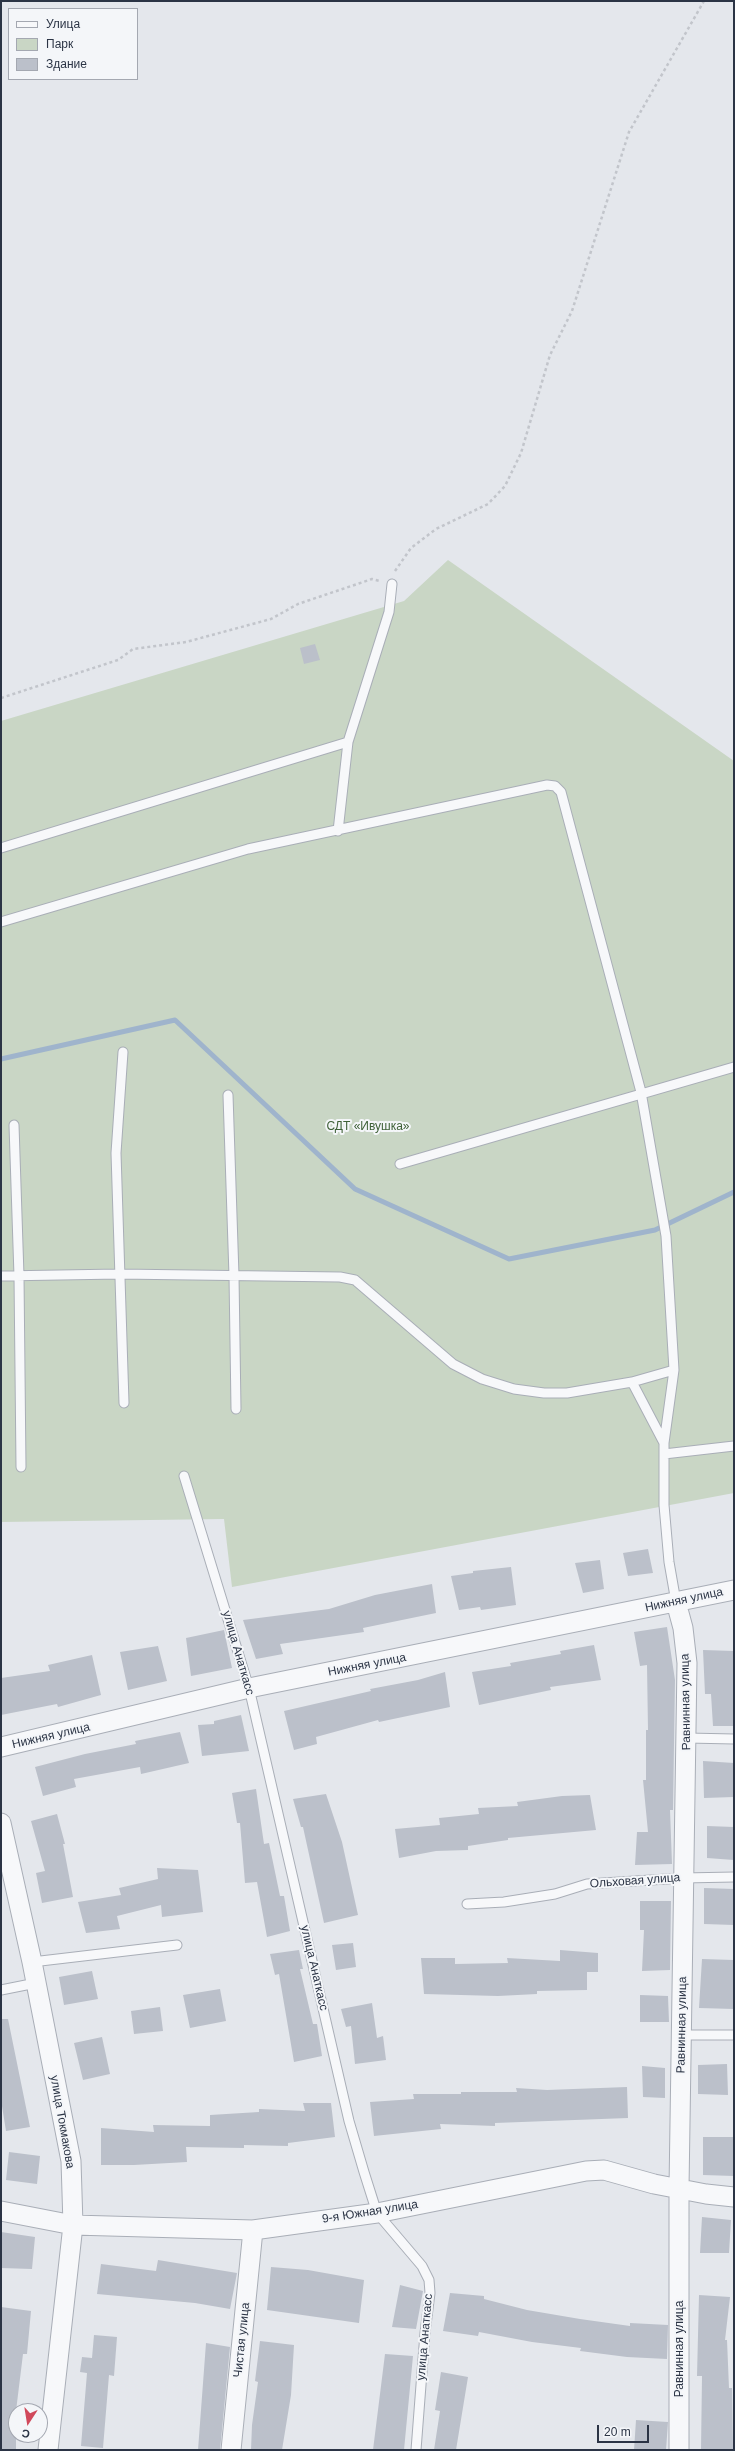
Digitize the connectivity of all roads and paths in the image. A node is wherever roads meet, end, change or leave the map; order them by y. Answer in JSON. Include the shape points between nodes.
{"nodes":[{"id":1,"x":704,"y":1,"type":"edge"},
{"id":2,"x":392,"y":584,"type":"junction"},
{"id":3,"x":1,"y":698,"type":"edge"},
{"id":4,"x":348,"y":742,"type":"junction"},
{"id":5,"x":338,"y":831,"type":"junction"},
{"id":6,"x":1,"y":848,"type":"edge"},
{"id":7,"x":1,"y":922,"type":"edge"},
{"id":8,"x":123,"y":1052,"type":"dead end"},
{"id":9,"x":734,"y":1067,"type":"edge"},
{"id":10,"x":641,"y":1092,"type":"junction"},
{"id":11,"x":228,"y":1095,"type":"dead end"},
{"id":12,"x":14,"y":1125,"type":"dead end"},
{"id":13,"x":400,"y":1164,"type":"dead end"},
{"id":14,"x":119,"y":1274,"type":"junction"},
{"id":15,"x":1,"y":1276,"type":"edge"},
{"id":16,"x":19,"y":1276,"type":"junction"},
{"id":17,"x":234,"y":1276,"type":"junction"},
{"id":18,"x":674,"y":1370,"type":"junction"},
{"id":19,"x":632,"y":1382,"type":"junction"},
{"id":20,"x":124,"y":1403,"type":"dead end"},
{"id":21,"x":236,"y":1409,"type":"dead end"},
{"id":22,"x":664,"y":1443,"type":"junction"},
{"id":23,"x":734,"y":1446,"type":"edge"},
{"id":24,"x":664,"y":1454,"type":"junction"},
{"id":25,"x":20,"y":1467,"type":"dead end"},
{"id":26,"x":184,"y":1476,"type":"dead end"},
{"id":27,"x":734,"y":1590,"type":"edge"},
{"id":28,"x":676,"y":1602,"type":"junction"},
{"id":29,"x":249,"y":1688,"type":"junction"},
{"id":30,"x":687,"y":1738,"type":"junction"},
{"id":31,"x":734,"y":1739,"type":"edge"},
{"id":32,"x":1,"y":1747,"type":"edge"},
{"id":33,"x":1,"y":1823,"type":"edge"},
{"id":34,"x":734,"y":1877,"type":"edge"},
{"id":35,"x":683,"y":1878,"type":"junction"},
{"id":36,"x":467,"y":1904,"type":"dead end"},
{"id":37,"x":177,"y":1945,"type":"dead end"},
{"id":38,"x":32,"y":1962,"type":"junction"},
{"id":39,"x":36,"y":1983,"type":"junction"},
{"id":40,"x":1,"y":1990,"type":"edge"},
{"id":41,"x":681,"y":2035,"type":"junction"},
{"id":42,"x":734,"y":2035,"type":"edge"},
{"id":43,"x":680,"y":2188,"type":"junction"},
{"id":44,"x":734,"y":2197,"type":"edge"},
{"id":45,"x":1,"y":2211,"type":"edge"},
{"id":46,"x":377,"y":2213,"type":"junction"},
{"id":47,"x":73,"y":2224,"type":"junction"},
{"id":48,"x":253,"y":2230,"type":"junction"},
{"id":49,"x":48,"y":2450,"type":"edge"},
{"id":50,"x":231,"y":2450,"type":"edge"},
{"id":51,"x":416,"y":2450,"type":"edge"},
{"id":52,"x":679,"y":2450,"type":"edge"}],
"edges":[{"from":1,"to":2,"type":"path","via":[[629,132],[572,311],[550,355],[521,453],[505,486],[488,504],[436,529],[411,548],[396,568]]},
{"from":2,"to":3,"type":"path","via":[[372,580],[298,604],[271,620],[186,642],[132,650],[118,660]]},
{"from":2,"to":4,"type":"lane","via":[[389,612]]},
{"from":4,"to":5,"type":"lane"},
{"from":4,"to":6,"type":"lane"},
{"from":5,"to":7,"type":"lane","via":[[248,849]]},
{"from":5,"to":10,"type":"lane","via":[[547,785],[555,786],[561,792]]},
{"from":8,"to":14,"type":"lane","via":[[116,1153]]},
{"from":9,"to":10,"type":"lane"},
{"from":10,"to":13,"type":"lane"},
{"from":10,"to":18,"type":"lane","via":[[666,1236]]},
{"from":11,"to":17,"type":"lane"},
{"from":12,"to":16,"type":"lane"},
{"from":14,"to":16,"type":"lane"},
{"from":14,"to":17,"type":"lane"},
{"from":14,"to":20,"type":"lane"},
{"from":15,"to":16,"type":"lane"},
{"from":16,"to":25,"type":"lane"},
{"from":17,"to":19,"type":"lane","via":[[340,1277],[356,1280],[453,1364],[482,1379],[514,1389],[567,1393]]},
{"from":17,"to":21,"type":"lane"},
{"from":18,"to":19,"type":"lane"},
{"from":18,"to":22,"type":"lane"},
{"from":19,"to":22,"type":"lane"},
{"from":22,"to":24,"type":"lane"},
{"from":23,"to":24,"type":"lane"},
{"from":24,"to":28,"type":"lane","via":[[669,1562]]},
{"from":26,"to":29,"type":"lane","name":"улица Анаткасс"},
{"from":27,"to":28,"type":"street","name":"Нижняя улица"},
{"from":28,"to":29,"type":"street","name":"Нижняя улица"},
{"from":28,"to":30,"type":"street","name":"Равнинная улица","via":[[683,1628],[687,1663]]},
{"from":29,"to":32,"type":"street","name":"Нижняя улица"},
{"from":29,"to":46,"type":"lane","name":"улица Анаткасс","via":[[349,2121]]},
{"from":30,"to":31,"type":"lane"},
{"from":30,"to":35,"type":"street","name":"Равнинная улица"},
{"from":33,"to":38,"type":"street","name":"улица Токмакова"},
{"from":34,"to":35,"type":"lane","name":"Ольховая улица"},
{"from":35,"to":36,"type":"lane","name":"Ольховая улица","via":[[587,1884],[554,1894],[504,1902]]},
{"from":35,"to":41,"type":"street","name":"Равнинная улица"},
{"from":37,"to":38,"type":"lane"},
{"from":38,"to":39,"type":"street","name":"улица Токмакова"},
{"from":39,"to":40,"type":"lane"},
{"from":39,"to":47,"type":"street","name":"улица Токмакова","via":[[71,2161]]},
{"from":41,"to":42,"type":"lane"},
{"from":41,"to":43,"type":"street","name":"Равнинная улица"},
{"from":43,"to":44,"type":"street","name":"9-я Южная улица"},
{"from":43,"to":46,"type":"street","name":"9-я Южная улица","via":[[654,2184],[604,2170],[586,2171]]},
{"from":43,"to":52,"type":"street","name":"Равнинная улица"},
{"from":45,"to":47,"type":"street","name":"9-я Южная улица"},
{"from":46,"to":48,"type":"street","name":"9-я Южная улица"},
{"from":46,"to":51,"type":"lane","name":"улица Анаткасс","via":[[422,2266],[429,2280]]},
{"from":47,"to":48,"type":"street","name":"9-я Южная улица"},
{"from":47,"to":49,"type":"street","name":"улица Токмакова"},
{"from":48,"to":50,"type":"street","name":"Чистая улица"}]}
